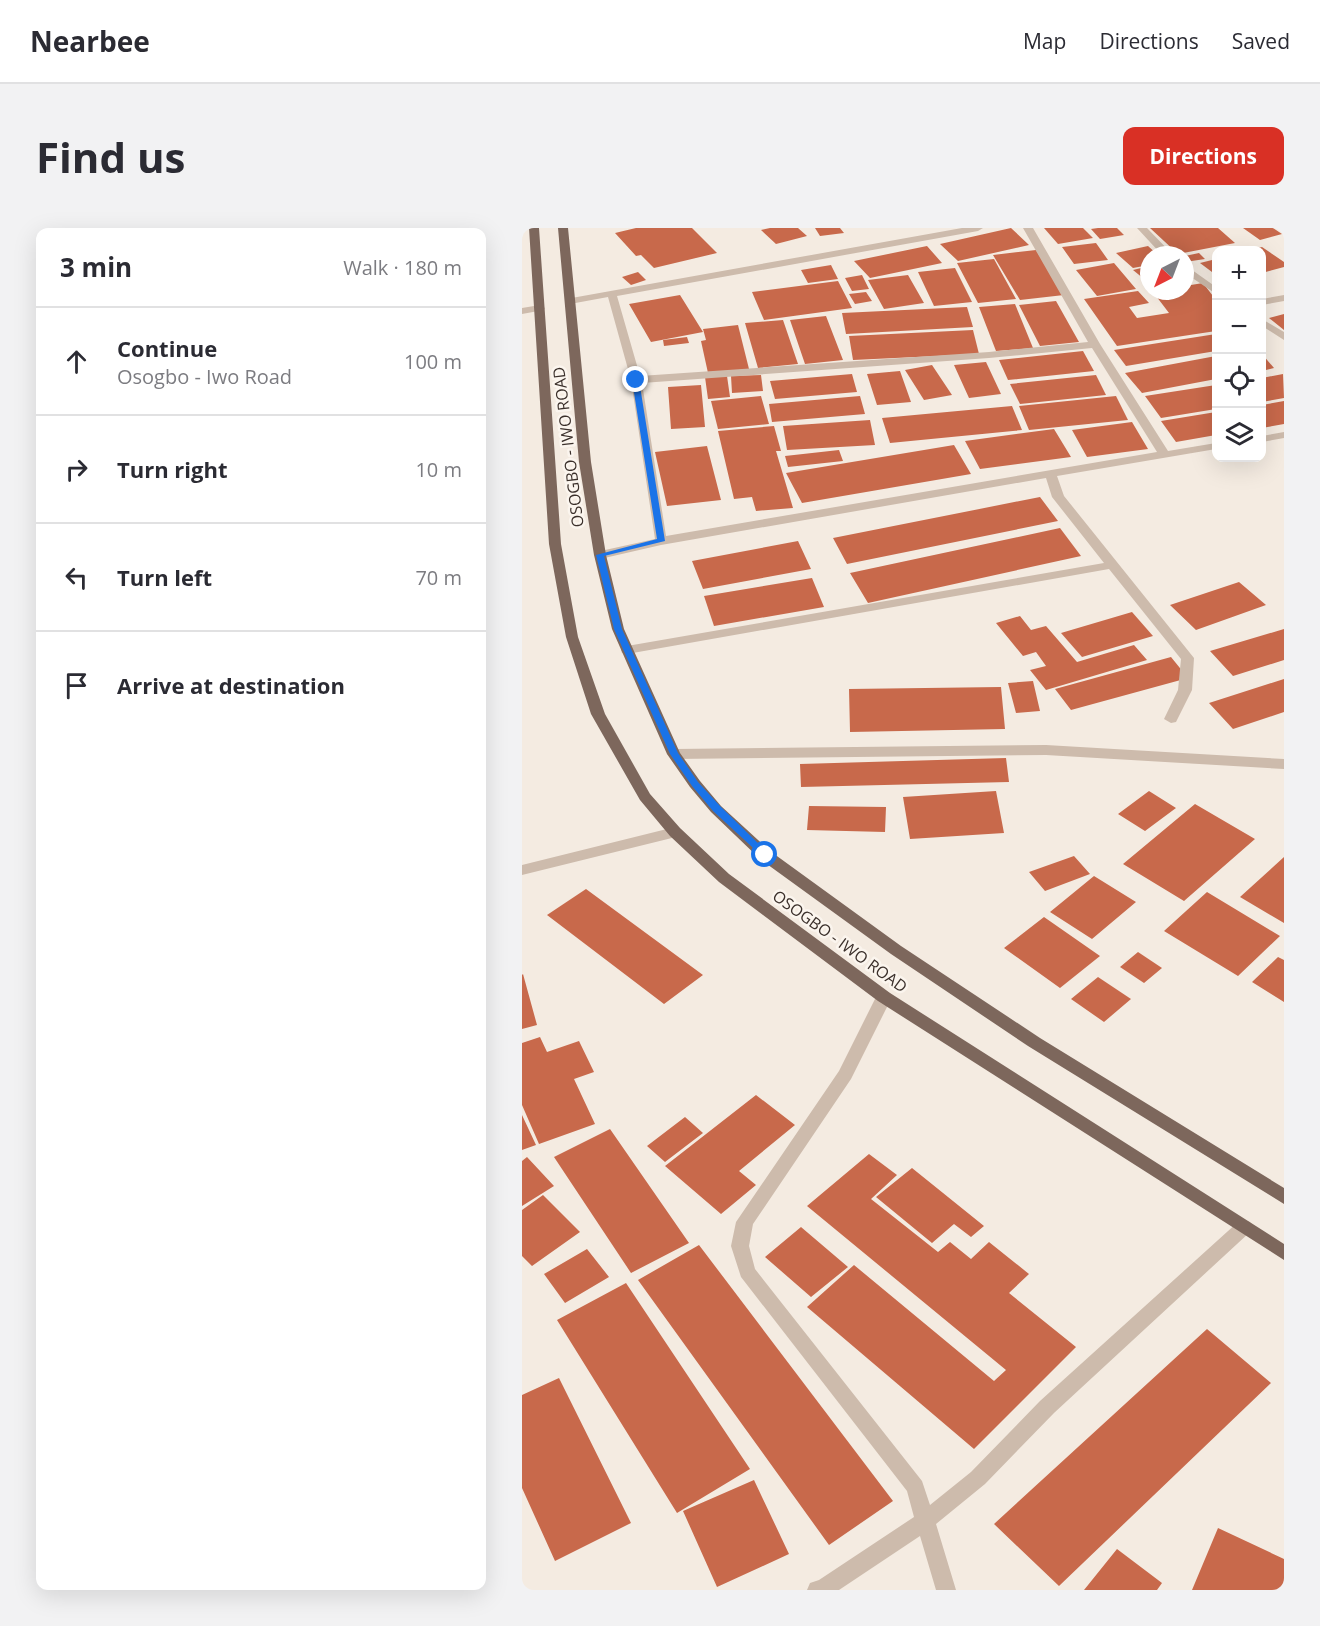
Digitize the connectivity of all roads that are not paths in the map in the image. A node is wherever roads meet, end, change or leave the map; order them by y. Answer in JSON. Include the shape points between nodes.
{"nodes":[{"id":1,"x":534,"y":228,"type":"edge"},
{"id":2,"x":563,"y":228,"type":"edge"},
{"id":3,"x":978,"y":228,"type":"edge"},
{"id":4,"x":1028,"y":228,"type":"edge"},
{"id":5,"x":1142,"y":228,"type":"edge"},
{"id":6,"x":1159,"y":246,"type":"edge"},
{"id":7,"x":1194,"y":275,"type":"edge"},
{"id":8,"x":1212,"y":288,"type":"edge"},
{"id":9,"x":612,"y":295,"type":"junction"},
{"id":10,"x":1284,"y":298,"type":"edge"},
{"id":11,"x":1266,"y":301,"type":"edge"},
{"id":12,"x":570,"y":302,"type":"junction"},
{"id":13,"x":540,"y":308,"type":"junction"},
{"id":14,"x":522,"y":311,"type":"edge"},
{"id":15,"x":1266,"y":325,"type":"edge"},
{"id":16,"x":1284,"y":337,"type":"edge"},
{"id":17,"x":1095,"y":344,"type":"junction"},
{"id":18,"x":636,"y":380,"type":"junction"},
{"id":19,"x":1284,"y":435,"type":"edge"},
{"id":20,"x":1266,"y":438,"type":"edge"},
{"id":21,"x":1212,"y":447,"type":"edge"},
{"id":22,"x":1164,"y":454,"type":"junction"},
{"id":23,"x":1050,"y":473,"type":"junction"},
{"id":24,"x":661,"y":541,"type":"junction"},
{"id":25,"x":600,"y":555,"type":"junction"},
{"id":26,"x":1111,"y":565,"type":"junction"},
{"id":27,"x":627,"y":650,"type":"junction"},
{"id":28,"x":1171,"y":719,"type":"dead end"},
{"id":29,"x":674,"y":754,"type":"junction"},
{"id":30,"x":1284,"y":764,"type":"edge"},
{"id":31,"x":675,"y":832,"type":"junction"},
{"id":32,"x":522,"y":870,"type":"edge"},
{"id":33,"x":884,"y":997,"type":"junction"},
{"id":34,"x":1284,"y":1197,"type":"edge"},
{"id":35,"x":1244,"y":1227,"type":"junction"},
{"id":36,"x":1284,"y":1253,"type":"edge"},
{"id":37,"x":926,"y":1520,"type":"junction"},
{"id":38,"x":817,"y":1590,"type":"edge"},
{"id":39,"x":946,"y":1590,"type":"edge"}],
"edges":[{"from":1,"to":13,"type":"main road","name":"OSOGBO - IWO ROAD"},
{"from":2,"to":12,"type":"main road","name":"OSOGBO - IWO ROAD"},
{"from":3,"to":9,"type":"street"},
{"from":4,"to":17,"type":"street"},
{"from":5,"to":6,"type":"street"},
{"from":7,"to":8,"type":"street"},
{"from":9,"to":12,"type":"street"},
{"from":9,"to":18,"type":"street"},
{"from":10,"to":11,"type":"street"},
{"from":12,"to":25,"type":"main road","name":"OSOGBO - IWO ROAD","via":[[585,462]]},
{"from":13,"to":14,"type":"street"},
{"from":13,"to":31,"type":"main road","name":"OSOGBO - IWO ROAD","via":[[555,544],[572,637],[598,714],[645,797]]},
{"from":15,"to":16,"type":"street"},
{"from":17,"to":18,"type":"street"},
{"from":17,"to":22,"type":"street"},
{"from":18,"to":24,"type":"street"},
{"from":19,"to":20,"type":"street"},
{"from":21,"to":22,"type":"street"},
{"from":22,"to":23,"type":"street"},
{"from":23,"to":24,"type":"street"},
{"from":23,"to":26,"type":"street","via":[[1059,497]]},
{"from":24,"to":25,"type":"street"},
{"from":25,"to":27,"type":"main road","name":"OSOGBO - IWO ROAD"},
{"from":26,"to":27,"type":"street"},
{"from":26,"to":28,"type":"street","via":[[1187,658],[1189,677]]},
{"from":27,"to":29,"type":"main road","name":"OSOGBO - IWO ROAD"},
{"from":29,"to":30,"type":"street","via":[[1046,750]]},
{"from":29,"to":34,"type":"main road","name":"OSOGBO - IWO ROAD","via":[[717,809],[765,855],[886,944],[1034,1042]]},
{"from":31,"to":32,"type":"street"},
{"from":31,"to":33,"type":"main road","name":"OSOGBO - IWO ROAD","via":[[724,878]]},
{"from":33,"to":35,"type":"main road","name":"OSOGBO - IWO ROAD"},
{"from":33,"to":37,"type":"street","via":[[845,1075],[745,1222],[740,1246],[747,1272],[915,1487]]},
{"from":35,"to":36,"type":"main road","name":"OSOGBO - IWO ROAD"},
{"from":35,"to":37,"type":"street","via":[[1047,1407],[978,1478]]},
{"from":37,"to":38,"type":"street"},
{"from":37,"to":39,"type":"street"}]}
